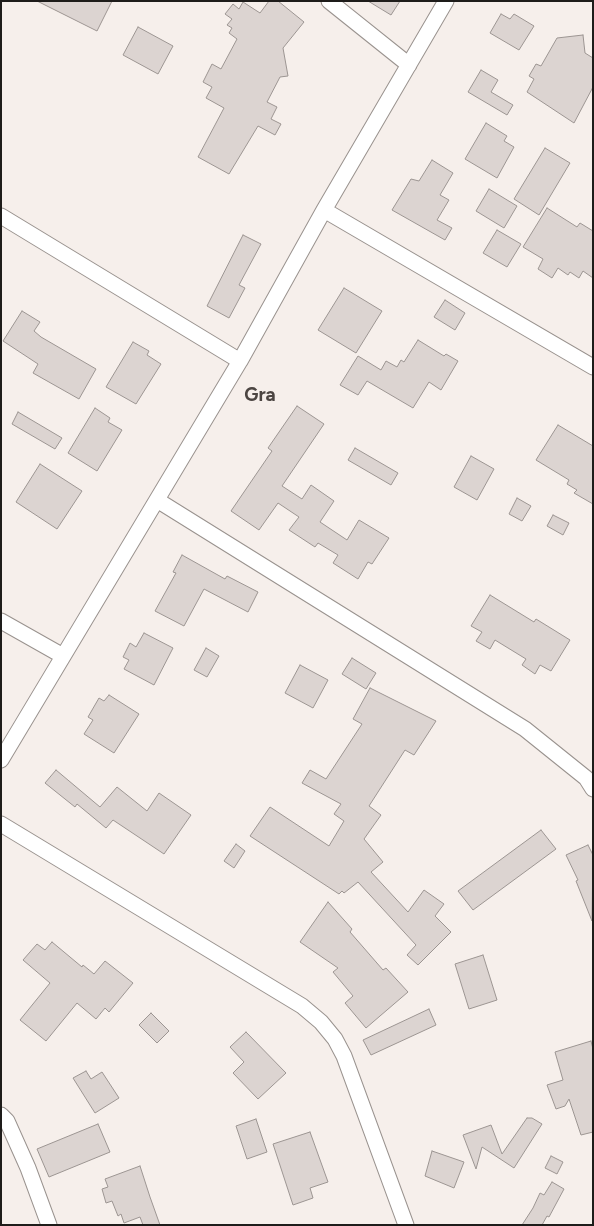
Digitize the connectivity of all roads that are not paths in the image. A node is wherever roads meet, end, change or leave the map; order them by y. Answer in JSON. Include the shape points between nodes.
{"nodes":[{"id":1,"x":329,"y":1,"type":"edge"},
{"id":2,"x":446,"y":1,"type":"edge"},
{"id":3,"x":409,"y":64,"type":"junction"},
{"id":4,"x":324,"y":210,"type":"junction"},
{"id":5,"x":1,"y":216,"type":"edge"},
{"id":6,"x":240,"y":361,"type":"junction"},
{"id":7,"x":593,"y":367,"type":"edge"},
{"id":8,"x":157,"y":500,"type":"junction"},
{"id":9,"x":1,"y":621,"type":"edge"},
{"id":10,"x":63,"y":656,"type":"junction"},
{"id":11,"x":1,"y":760,"type":"edge"},
{"id":12,"x":593,"y":789,"type":"edge"},
{"id":13,"x":1,"y":824,"type":"edge"},
{"id":14,"x":1,"y":1115,"type":"edge"},
{"id":15,"x":49,"y":1225,"type":"edge"},
{"id":16,"x":406,"y":1225,"type":"edge"}],
"edges":[{"from":1,"to":3,"type":"street"},
{"from":2,"to":3,"type":"street"},
{"from":3,"to":4,"type":"street"},
{"from":4,"to":6,"type":"street"},
{"from":4,"to":7,"type":"street"},
{"from":5,"to":6,"type":"street"},
{"from":6,"to":8,"type":"street"},
{"from":8,"to":10,"type":"street"},
{"from":8,"to":12,"type":"street","via":[[525,730],[586,778]]},
{"from":9,"to":10,"type":"street"},
{"from":10,"to":11,"type":"street"},
{"from":13,"to":16,"type":"street","via":[[302,1006],[321,1022],[344,1056]]},
{"from":14,"to":15,"type":"street","via":[[7,1121],[28,1168]]}]}
